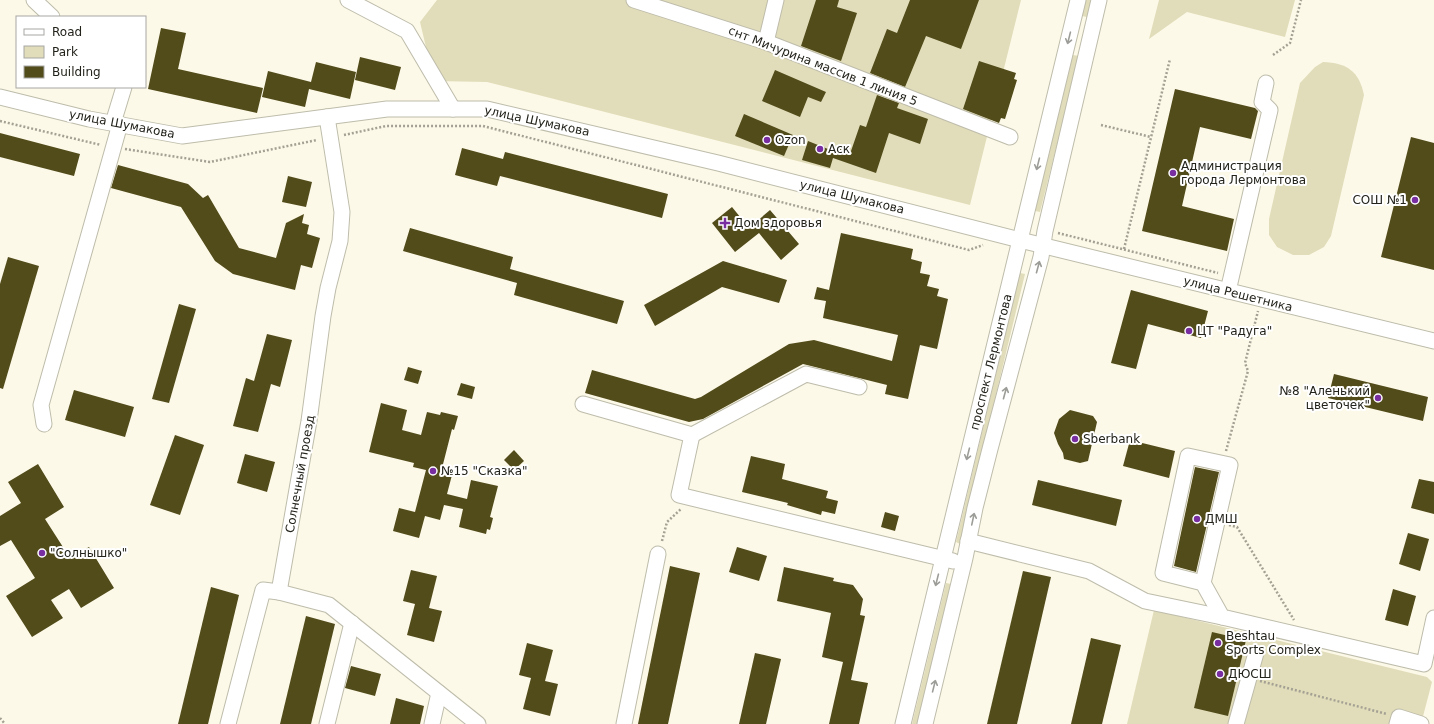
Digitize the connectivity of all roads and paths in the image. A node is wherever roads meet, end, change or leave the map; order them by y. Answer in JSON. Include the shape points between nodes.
{"nodes":[{"id":1,"x":34,"y":0,"type":"edge"},
{"id":2,"x":348,"y":0,"type":"edge"},
{"id":3,"x":634,"y":0,"type":"edge"},
{"id":4,"x":776,"y":0,"type":"edge"},
{"id":5,"x":1078,"y":0,"type":"edge"},
{"id":6,"x":1099,"y":0,"type":"edge"},
{"id":7,"x":1301,"y":0,"type":"edge"},
{"id":8,"x":51,"y":16,"type":"edge"},
{"id":9,"x":766,"y":42,"type":"junction"},
{"id":10,"x":1273,"y":55,"type":"dead end"},
{"id":11,"x":1170,"y":59,"type":"dead end"},
{"id":12,"x":1266,"y":83,"type":"dead end"},
{"id":13,"x":124,"y":88,"type":"edge"},
{"id":14,"x":0,"y":97,"type":"edge"},
{"id":15,"x":453,"y":109,"type":"junction"},
{"id":16,"x":326,"y":117,"type":"junction"},
{"id":17,"x":0,"y":121,"type":"edge"},
{"id":18,"x":116,"y":123,"type":"junction"},
{"id":19,"x":1101,"y":125,"type":"dead end"},
{"id":20,"x":331,"y":137,"type":"junction"},
{"id":21,"x":1010,"y":137,"type":"dead end"},
{"id":22,"x":1151,"y":137,"type":"junction"},
{"id":23,"x":114,"y":147,"type":"junction"},
{"id":24,"x":1020,"y":240,"type":"junction"},
{"id":25,"x":986,"y":243,"type":"dead end"},
{"id":26,"x":1043,"y":245,"type":"junction"},
{"id":27,"x":1124,"y":249,"type":"dead end"},
{"id":28,"x":1228,"y":291,"type":"junction"},
{"id":29,"x":1258,"y":311,"type":"dead end"},
{"id":30,"x":1434,"y":341,"type":"edge"},
{"id":31,"x":859,"y":387,"type":"dead end"},
{"id":32,"x":583,"y":404,"type":"dead end"},
{"id":33,"x":44,"y":424,"type":"dead end"},
{"id":34,"x":692,"y":435,"type":"junction"},
{"id":35,"x":1223,"y":464,"type":"junction"},
{"id":36,"x":694,"y":498,"type":"junction"},
{"id":37,"x":1237,"y":527,"type":"dead end"},
{"id":38,"x":968,"y":541,"type":"junction"},
{"id":39,"x":658,"y":554,"type":"joint"},
{"id":40,"x":943,"y":558,"type":"junction"},
{"id":41,"x":963,"y":564,"type":"junction"},
{"id":42,"x":1203,"y":583,"type":"junction"},
{"id":43,"x":279,"y":592,"type":"junction"},
{"id":44,"x":1222,"y":617,"type":"junction"},
{"id":45,"x":1434,"y":618,"type":"edge"},
{"id":46,"x":352,"y":623,"type":"junction"},
{"id":47,"x":1303,"y":636,"type":"junction"},
{"id":48,"x":1256,"y":653,"type":"dead end"},
{"id":49,"x":1429,"y":669,"type":"edge"},
{"id":50,"x":1249,"y":678,"type":"junction"},
{"id":51,"x":439,"y":693,"type":"junction"},
{"id":52,"x":1374,"y":711,"type":"dead end"},
{"id":53,"x":0,"y":718,"type":"edge"},
{"id":54,"x":5,"y":724,"type":"edge"},
{"id":55,"x":228,"y":724,"type":"edge"},
{"id":56,"x":327,"y":724,"type":"edge"},
{"id":57,"x":432,"y":724,"type":"edge"},
{"id":58,"x":478,"y":724,"type":"edge"},
{"id":59,"x":624,"y":724,"type":"edge"},
{"id":60,"x":903,"y":724,"type":"edge"},
{"id":61,"x":924,"y":724,"type":"edge"},
{"id":62,"x":1236,"y":724,"type":"edge"},
{"id":63,"x":1398,"y":724,"type":"edge"},
{"id":64,"x":1420,"y":724,"type":"edge"}],
"edges":[{"from":1,"to":8,"type":"street"},
{"from":2,"to":15,"type":"street","via":[[407,31]]},
{"from":3,"to":9,"type":"street","name":"снт Мичурина массив 1 линия 5"},
{"from":4,"to":9,"type":"street"},
{"from":5,"to":24,"type":"street","name":"проспект Лермонтова","one_way":true},
{"from":6,"to":26,"type":"street","name":"проспект Лермонтова"},
{"from":7,"to":10,"type":"path","via":[[1290,43]]},
{"from":9,"to":21,"type":"street","name":"снт Мичурина массив 1 линия 5"},
{"from":11,"to":22,"type":"path"},
{"from":12,"to":28,"type":"street","via":[[1262,102],[1270,110]]},
{"from":13,"to":18,"type":"street"},
{"from":14,"to":18,"type":"street","name":"улица Шумакова","via":[[89,119]]},
{"from":15,"to":16,"type":"street","name":"улица Шумакова","via":[[387,109]]},
{"from":15,"to":24,"type":"street","name":"улица Шумакова","via":[[487,108],[718,163]]},
{"from":16,"to":18,"type":"street","name":"улица Шумакова","via":[[182,136]]},
{"from":16,"to":20,"type":"street","name":"Солнечный проезд"},
{"from":17,"to":23,"type":"path"},
{"from":18,"to":23,"type":"street"},
{"from":19,"to":22,"type":"path"},
{"from":20,"to":23,"type":"path","via":[[210,162]]},
{"from":20,"to":25,"type":"path","via":[[386,126],[484,126],[969,250]]},
{"from":20,"to":43,"type":"street","name":"Солнечный проезд","via":[[342,212],[340,241],[323,316],[309,421]]},
{"from":22,"to":27,"type":"path"},
{"from":23,"to":33,"type":"street","via":[[41,405]]},
{"from":24,"to":26,"type":"street","name":"улица Шумакова"},
{"from":24,"to":40,"type":"street","name":"проспект Лермонтова","one_way":true},
{"from":26,"to":28,"type":"street","name":"улица Решетника"},
{"from":38,"to":26,"type":"street","name":"проспект Лермонтова","one_way":true},
{"from":28,"to":30,"type":"street","name":"улица Решетника"},
{"from":29,"to":35,"type":"path","via":[[1245,363],[1248,371]]},
{"from":31,"to":34,"type":"street","via":[[806,374]]},
{"from":32,"to":34,"type":"street"},
{"from":34,"to":36,"type":"street","via":[[679,495]]},
{"from":35,"to":42,"type":"street","via":[[1230,465]]},
{"from":35,"to":42,"type":"street","via":[[1188,456],[1163,573]]},
{"from":36,"to":39,"type":"path","via":[[667,522]]},
{"from":36,"to":40,"type":"street"},
{"from":37,"to":47,"type":"path"},
{"from":38,"to":41,"type":"street","name":"проспект Лермонтова"},
{"from":38,"to":44,"type":"street","via":[[1089,571],[1144,601]]},
{"from":39,"to":59,"type":"street"},
{"from":40,"to":41,"type":"street"},
{"from":40,"to":60,"type":"street","name":"проспект Лермонтова","one_way":true},
{"from":61,"to":41,"type":"street","name":"проспект Лермонтова","one_way":true},
{"from":42,"to":44,"type":"street"},
{"from":43,"to":46,"type":"street","via":[[329,605]]},
{"from":43,"to":55,"type":"street","via":[[263,590]]},
{"from":44,"to":47,"type":"street"},
{"from":45,"to":49,"type":"street"},
{"from":46,"to":51,"type":"street"},
{"from":46,"to":56,"type":"street"},
{"from":47,"to":49,"type":"street"},
{"from":48,"to":50,"type":"street"},
{"from":50,"to":52,"type":"path"},
{"from":50,"to":62,"type":"street"},
{"from":51,"to":57,"type":"street"},
{"from":51,"to":58,"type":"street"},
{"from":53,"to":54,"type":"path"},
{"from":63,"to":64,"type":"street","via":[[1399,717]]}]}
